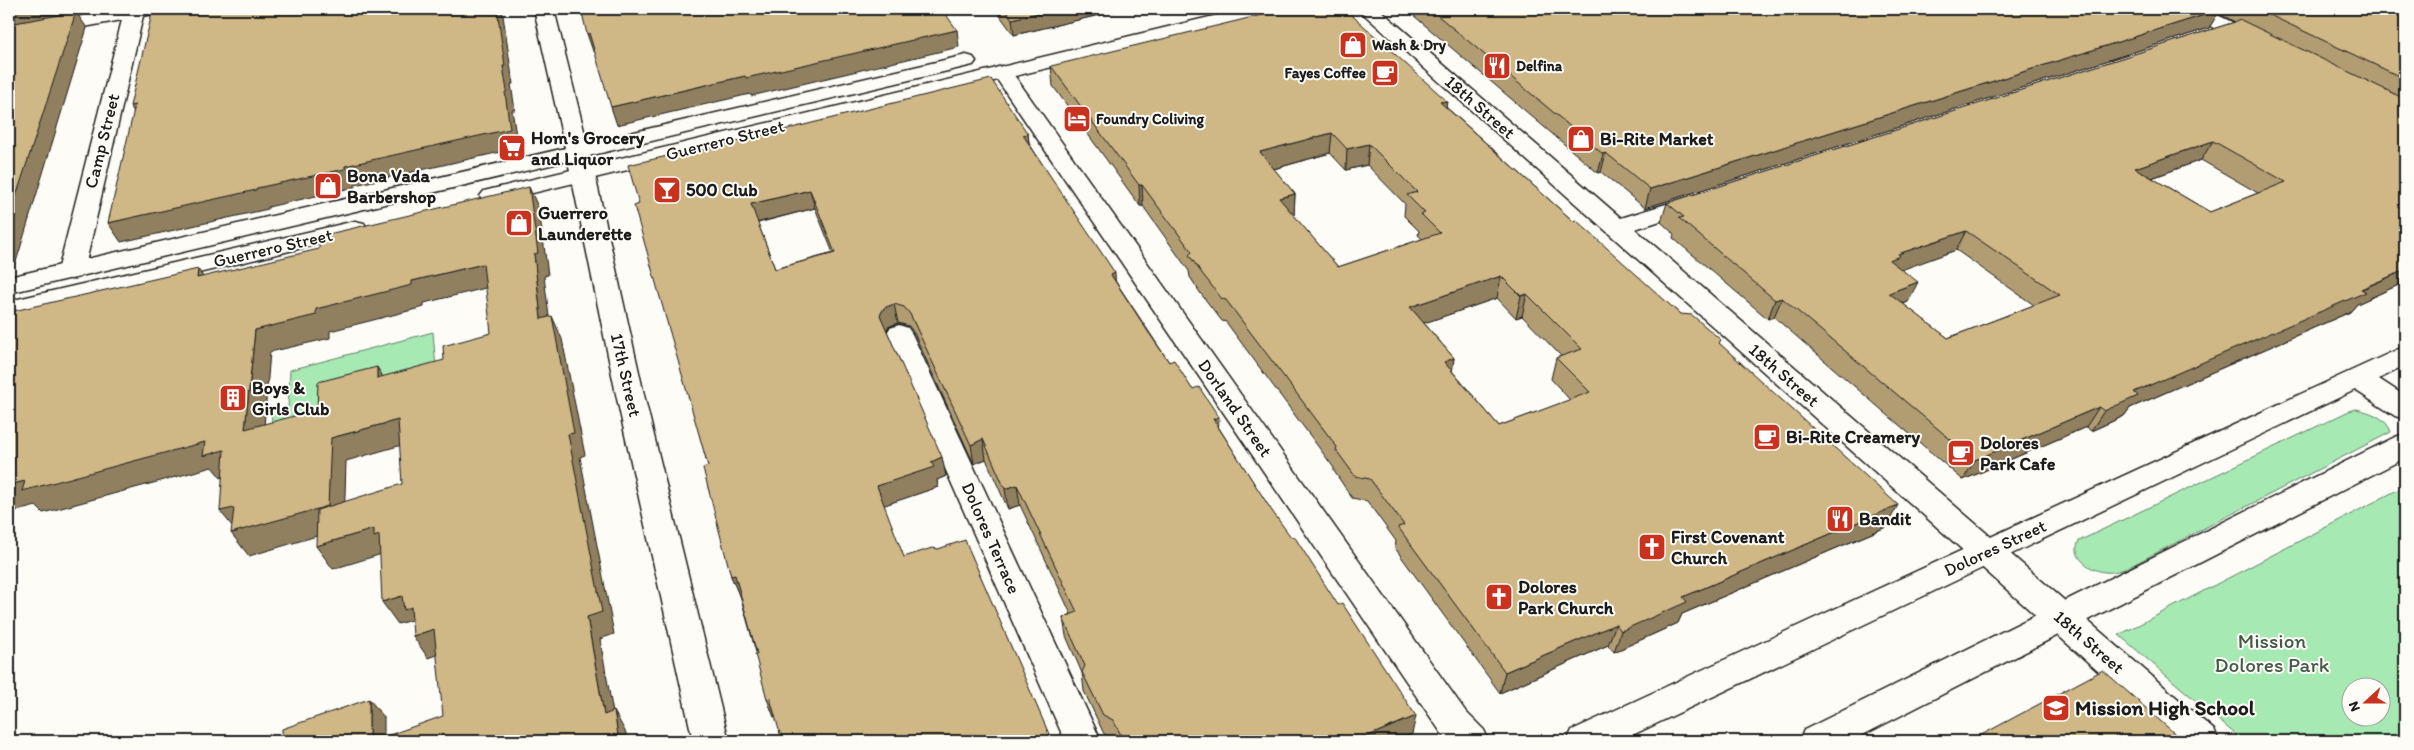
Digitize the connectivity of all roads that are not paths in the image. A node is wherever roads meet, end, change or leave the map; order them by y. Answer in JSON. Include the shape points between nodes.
{"nodes":[{"id":1,"x":544,"y":9,"type":"edge"},
{"id":2,"x":1187,"y":9,"type":"edge"},
{"id":3,"x":1266,"y":9,"type":"edge"},
{"id":4,"x":1368,"y":9,"type":"edge"},
{"id":5,"x":2190,"y":9,"type":"edge"},
{"id":6,"x":143,"y":10,"type":"edge"},
{"id":7,"x":2232,"y":30,"type":"junction"},
{"id":8,"x":9,"y":35,"type":"edge"},
{"id":9,"x":2208,"y":37,"type":"edge"},
{"id":10,"x":2275,"y":50,"type":"edge"},
{"id":11,"x":1002,"y":72,"type":"junction"},
{"id":12,"x":580,"y":164,"type":"junction"},
{"id":13,"x":1716,"y":195,"type":"edge"},
{"id":14,"x":470,"y":202,"type":"edge"},
{"id":15,"x":374,"y":224,"type":"edge"},
{"id":16,"x":1617,"y":227,"type":"junction"},
{"id":17,"x":70,"y":271,"type":"junction"},
{"id":18,"x":9,"y":285,"type":"edge"},
{"id":19,"x":9,"y":310,"type":"edge"},
{"id":20,"x":899,"y":334,"type":"dead end"},
{"id":21,"x":2405,"y":355,"type":"edge"},
{"id":22,"x":2357,"y":378,"type":"junction"},
{"id":23,"x":2405,"y":409,"type":"edge"},
{"id":24,"x":2405,"y":445,"type":"edge"},
{"id":25,"x":1986,"y":552,"type":"junction"},
{"id":26,"x":2062,"y":618,"type":"junction"},
{"id":27,"x":711,"y":741,"type":"edge"},
{"id":28,"x":1083,"y":741,"type":"edge"},
{"id":29,"x":1471,"y":741,"type":"edge"},
{"id":30,"x":1585,"y":741,"type":"edge"},
{"id":31,"x":1817,"y":741,"type":"edge"},
{"id":32,"x":2201,"y":741,"type":"edge"}],
"edges":[{"from":1,"to":12,"type":"street","name":"17th Street"},
{"from":2,"to":12,"type":"street","name":"Guerrero Street"},
{"from":3,"to":11,"type":"street","name":"Guerrero Street"},
{"from":4,"to":16,"type":"street","name":"18th Street"},
{"from":5,"to":7,"type":"street"},
{"from":6,"to":8,"type":"street"},
{"from":6,"to":17,"type":"street","name":"Camp Street"},
{"from":7,"to":9,"type":"street"},
{"from":7,"to":10,"type":"street"},
{"from":11,"to":12,"type":"street","name":"Guerrero Street"},
{"from":11,"to":29,"type":"street","name":"Dorland Street","via":[[1454,723]]},
{"from":12,"to":14,"type":"street","name":"Guerrero Street"},
{"from":12,"to":17,"type":"street","name":"Guerrero Street"},
{"from":12,"to":27,"type":"street","name":"17th Street"},
{"from":13,"to":16,"type":"street"},
{"from":15,"to":19,"type":"street","name":"Guerrero Street"},
{"from":16,"to":25,"type":"street","name":"18th Street"},
{"from":17,"to":18,"type":"street","name":"Guerrero Street"},
{"from":20,"to":28,"type":"street","name":"Dolores Terrace"},
{"from":21,"to":22,"type":"street","name":"Dolores Street"},
{"from":22,"to":23,"type":"street"},
{"from":22,"to":25,"type":"street","name":"Dolores Street"},
{"from":24,"to":26,"type":"street"},
{"from":25,"to":26,"type":"street","name":"18th Street"},
{"from":25,"to":30,"type":"street","name":"Dolores Street"},
{"from":26,"to":31,"type":"street"},
{"from":26,"to":32,"type":"street","name":"18th Street"}]}
